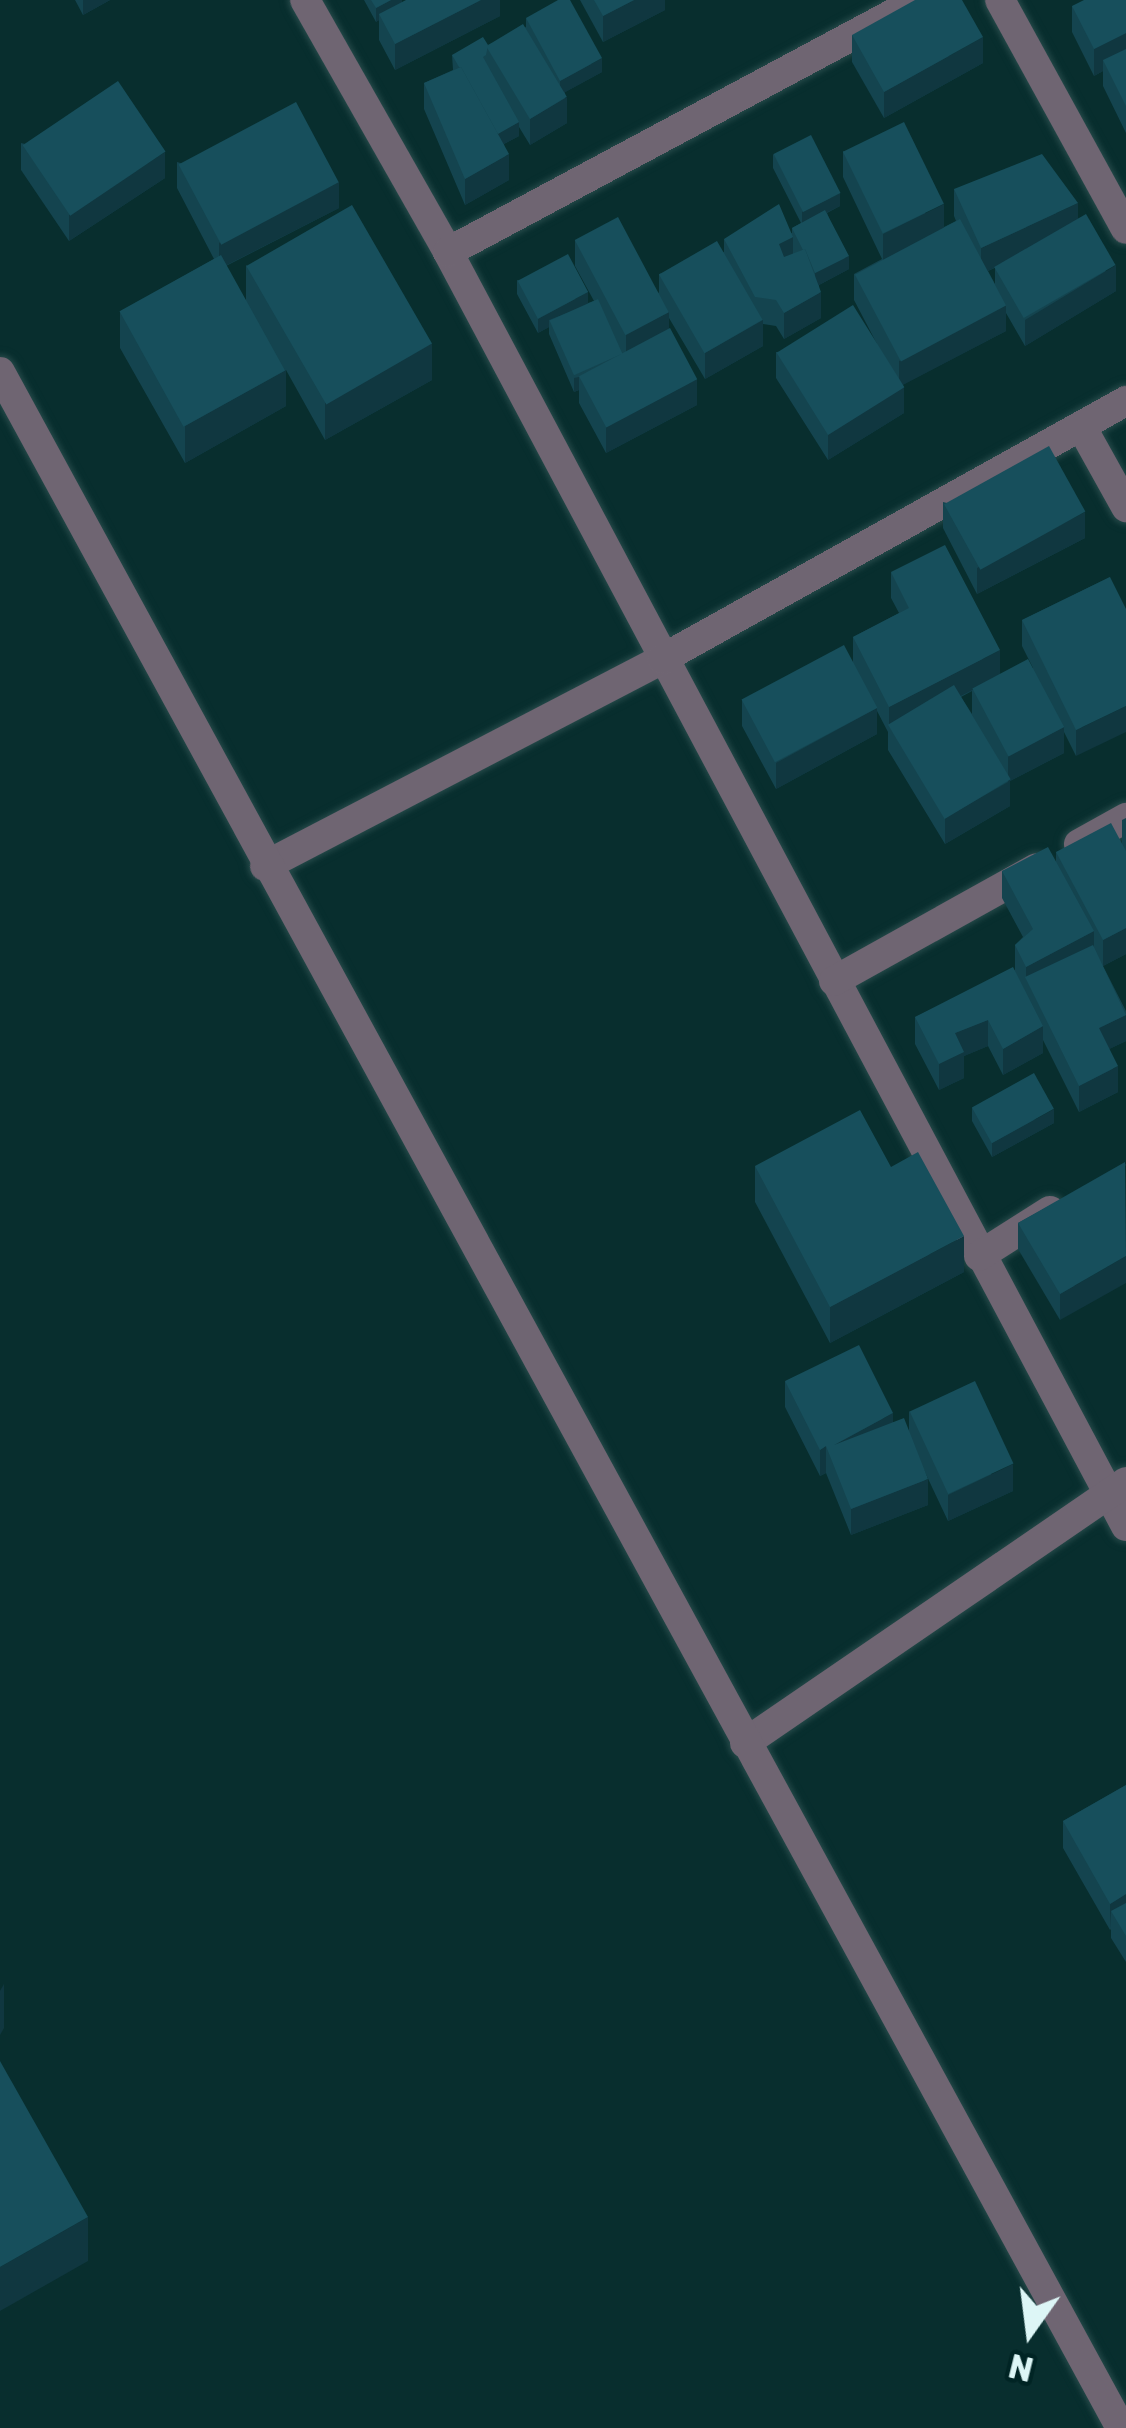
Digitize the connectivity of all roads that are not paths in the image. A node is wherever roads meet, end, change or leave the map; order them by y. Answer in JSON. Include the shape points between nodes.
{"nodes":[{"id":1,"x":305,"y":0,"type":"edge"},
{"id":2,"x":919,"y":0,"type":"edge"},
{"id":3,"x":1000,"y":0,"type":"edge"},
{"id":4,"x":1126,"y":229,"type":"edge"},
{"id":5,"x":448,"y":252,"type":"junction"},
{"id":6,"x":0,"y":372,"type":"edge"},
{"id":7,"x":1126,"y":401,"type":"edge"},
{"id":8,"x":1081,"y":426,"type":"junction"},
{"id":9,"x":1126,"y":507,"type":"edge"},
{"id":10,"x":662,"y":659,"type":"junction"},
{"id":11,"x":1126,"y":818,"type":"edge"},
{"id":12,"x":266,"y":866,"type":"junction"},
{"id":13,"x":834,"y":981,"type":"junction"},
{"id":14,"x":1071,"y":1197,"type":"edge"},
{"id":15,"x":979,"y":1256,"type":"junction"},
{"id":16,"x":1117,"y":1487,"type":"edge"},
{"id":17,"x":1126,"y":1526,"type":"edge"},
{"id":18,"x":745,"y":1743,"type":"junction"},
{"id":19,"x":1121,"y":2428,"type":"edge"}],
"edges":[{"from":1,"to":5,"type":"street"},
{"from":2,"to":5,"type":"street"},
{"from":3,"to":4,"type":"street"},
{"from":5,"to":10,"type":"street"},
{"from":6,"to":12,"type":"street"},
{"from":7,"to":8,"type":"street"},
{"from":8,"to":9,"type":"street"},
{"from":8,"to":10,"type":"street"},
{"from":10,"to":12,"type":"street"},
{"from":10,"to":13,"type":"street"},
{"from":11,"to":13,"type":"street"},
{"from":12,"to":18,"type":"street"},
{"from":13,"to":15,"type":"street"},
{"from":14,"to":15,"type":"street"},
{"from":15,"to":16,"type":"street"},
{"from":16,"to":17,"type":"street"},
{"from":16,"to":18,"type":"street"},
{"from":18,"to":19,"type":"street"}]}
